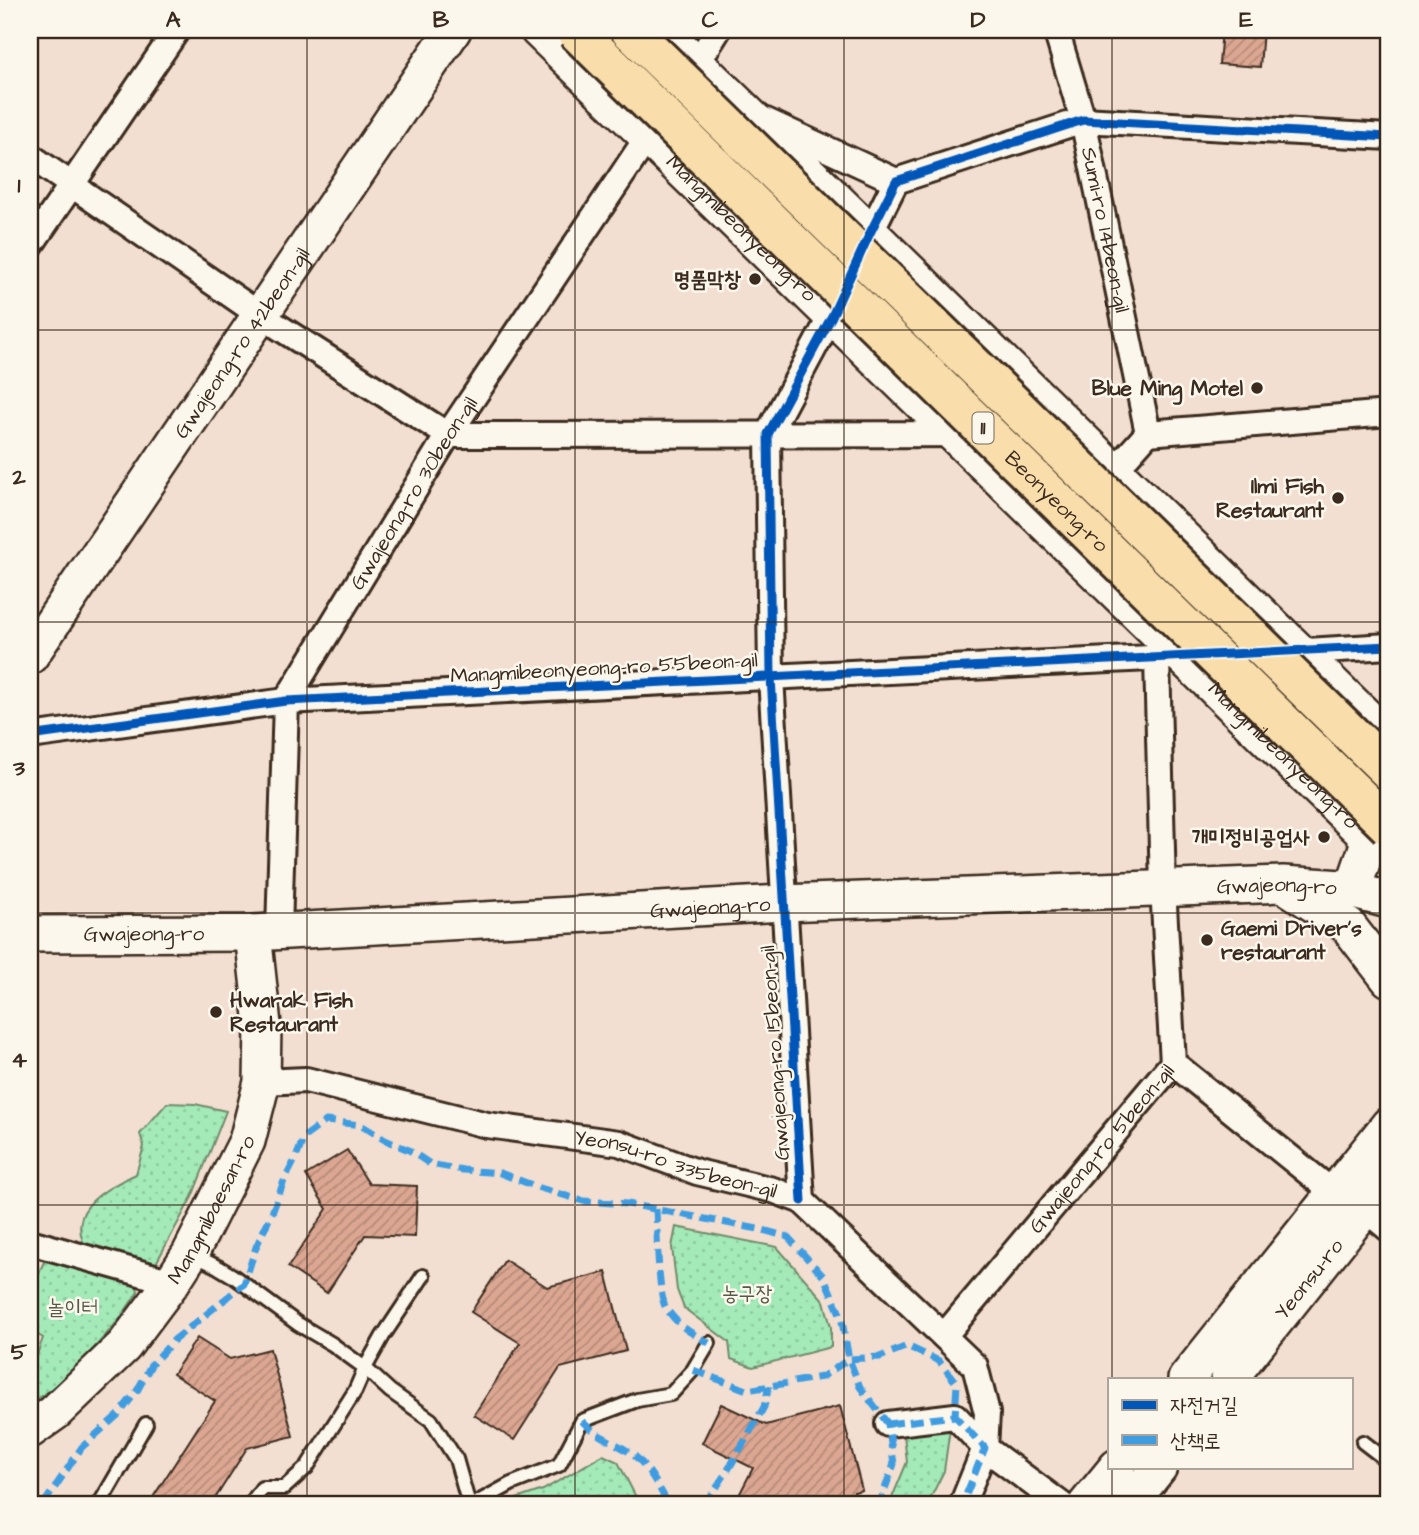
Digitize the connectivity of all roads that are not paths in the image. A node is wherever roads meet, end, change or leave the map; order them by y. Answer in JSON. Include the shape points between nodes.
{"nodes":[{"id":1,"x":177,"y":30,"type":"edge"},
{"id":2,"x":453,"y":30,"type":"edge"},
{"id":3,"x":538,"y":30,"type":"edge"},
{"id":4,"x":575,"y":30,"type":"edge"},
{"id":5,"x":630,"y":30,"type":"edge"},
{"id":6,"x":662,"y":30,"type":"edge"},
{"id":7,"x":718,"y":30,"type":"edge"},
{"id":8,"x":1056,"y":30,"type":"edge"},
{"id":9,"x":697,"y":64,"type":"junction"},
{"id":10,"x":744,"y":111,"type":"junction"},
{"id":11,"x":1083,"y":120,"type":"junction"},
{"id":12,"x":648,"y":137,"type":"junction"},
{"id":13,"x":1389,"y":137,"type":"edge"},
{"id":14,"x":30,"y":156,"type":"edge"},
{"id":15,"x":896,"y":181,"type":"junction"},
{"id":16,"x":71,"y":185,"type":"junction"},
{"id":17,"x":870,"y":233,"type":"junction"},
{"id":18,"x":30,"y":246,"type":"edge"},
{"id":19,"x":260,"y":315,"type":"junction"},
{"id":20,"x":832,"y":316,"type":"junction"},
{"id":21,"x":1389,"y":414,"type":"edge"},
{"id":22,"x":953,"y":433,"type":"junction"},
{"id":23,"x":1148,"y":433,"type":"junction"},
{"id":24,"x":768,"y":434,"type":"junction"},
{"id":25,"x":1076,"y":434,"type":"junction"},
{"id":26,"x":448,"y":435,"type":"junction"},
{"id":27,"x":1114,"y":471,"type":"junction"},
{"id":28,"x":1205,"y":559,"type":"junction"},
{"id":29,"x":1389,"y":646,"type":"edge"},
{"id":30,"x":1167,"y":650,"type":"junction"},
{"id":31,"x":1299,"y":652,"type":"junction"},
{"id":32,"x":30,"y":656,"type":"edge"},
{"id":33,"x":771,"y":677,"type":"junction"},
{"id":34,"x":286,"y":701,"type":"junction"},
{"id":35,"x":30,"y":736,"type":"edge"},
{"id":36,"x":1389,"y":739,"type":"edge"},
{"id":37,"x":1389,"y":771,"type":"edge"},
{"id":38,"x":1389,"y":826,"type":"edge"},
{"id":39,"x":1374,"y":872,"type":"edge"},
{"id":40,"x":1283,"y":884,"type":"junction"},
{"id":41,"x":1163,"y":888,"type":"junction"},
{"id":42,"x":1389,"y":900,"type":"edge"},
{"id":43,"x":783,"y":903,"type":"junction"},
{"id":44,"x":266,"y":932,"type":"junction"},
{"id":45,"x":30,"y":934,"type":"edge"},
{"id":46,"x":1389,"y":979,"type":"edge"},
{"id":47,"x":1173,"y":1063,"type":"junction"},
{"id":48,"x":262,"y":1082,"type":"junction"},
{"id":49,"x":1389,"y":1125,"type":"edge"},
{"id":50,"x":1389,"y":1178,"type":"edge"},
{"id":51,"x":1335,"y":1194,"type":"junction"},
{"id":52,"x":802,"y":1201,"type":"junction"},
{"id":53,"x":1377,"y":1219,"type":"edge"},
{"id":54,"x":30,"y":1242,"type":"edge"},
{"id":55,"x":181,"y":1268,"type":"junction"},
{"id":56,"x":424,"y":1276,"type":"dead end"},
{"id":57,"x":944,"y":1336,"type":"junction"},
{"id":58,"x":709,"y":1343,"type":"dead end"},
{"id":59,"x":365,"y":1367,"type":"junction"},
{"id":60,"x":1187,"y":1378,"type":"edge"},
{"id":61,"x":1230,"y":1378,"type":"edge"},
{"id":62,"x":146,"y":1424,"type":"dead end"},
{"id":63,"x":888,"y":1424,"type":"dead end"},
{"id":64,"x":30,"y":1430,"type":"edge"},
{"id":65,"x":1363,"y":1442,"type":"dead end"},
{"id":66,"x":985,"y":1448,"type":"junction"},
{"id":67,"x":1389,"y":1462,"type":"edge"},
{"id":68,"x":1115,"y":1468,"type":"edge"},
{"id":69,"x":1158,"y":1468,"type":"edge"},
{"id":70,"x":99,"y":1505,"type":"edge"},
{"id":71,"x":250,"y":1505,"type":"edge"},
{"id":72,"x":471,"y":1505,"type":"edge"},
{"id":73,"x":962,"y":1505,"type":"edge"},
{"id":74,"x":1062,"y":1505,"type":"edge"},
{"id":75,"x":1086,"y":1505,"type":"edge"},
{"id":76,"x":1129,"y":1505,"type":"edge"}],
"edges":[{"from":1,"to":16,"type":"street"},
{"from":2,"to":19,"type":"street","name":"Gwajeong-ro 42beon-gil"},
{"from":3,"to":12,"type":"street","name":"Mangmibeonyeong-ro"},
{"from":4,"to":38,"type":"highway","name":"Beonyeong-ro","number":"11","bridge":true},
{"from":5,"to":37,"type":"highway","name":"Beonyeong-ro","number":"11","bridge":true},
{"from":6,"to":9,"type":"street"},
{"from":7,"to":9,"type":"street","name":"Gwajeong-ro 30beon-gil"},
{"from":8,"to":11,"type":"street","name":"Sumi-ro 14beon-gil"},
{"from":9,"to":10,"type":"street"},
{"from":9,"to":12,"type":"street","name":"Gwajeong-ro 30beon-gil"},
{"from":10,"to":15,"type":"street"},
{"from":10,"to":17,"type":"street"},
{"from":11,"to":13,"type":"street"},
{"from":11,"to":15,"type":"street"},
{"from":11,"to":23,"type":"street","name":"Sumi-ro 14beon-gil"},
{"from":12,"to":20,"type":"street","name":"Mangmibeonyeong-ro"},
{"from":12,"to":26,"type":"street","name":"Gwajeong-ro 30beon-gil"},
{"from":14,"to":16,"type":"street"},
{"from":15,"to":17,"type":"street"},
{"from":16,"to":18,"type":"street"},
{"from":16,"to":19,"type":"street"},
{"from":17,"to":20,"type":"street"},
{"from":17,"to":25,"type":"street"},
{"from":19,"to":26,"type":"street"},
{"from":19,"to":32,"type":"street","name":"Gwajeong-ro 42beon-gil"},
{"from":20,"to":22,"type":"street","name":"Mangmibeonyeong-ro"},
{"from":20,"to":24,"type":"street"},
{"from":21,"to":23,"type":"street"},
{"from":22,"to":24,"type":"street"},
{"from":22,"to":25,"type":"street"},
{"from":22,"to":30,"type":"street","name":"Mangmibeonyeong-ro"},
{"from":23,"to":27,"type":"street"},
{"from":24,"to":26,"type":"street"},
{"from":24,"to":33,"type":"street","name":"Gwajeong-ro 15beon-gil"},
{"from":25,"to":27,"type":"street"},
{"from":26,"to":34,"type":"street","name":"Gwajeong-ro 30beon-gil"},
{"from":27,"to":28,"type":"street"},
{"from":28,"to":30,"type":"street"},
{"from":28,"to":31,"type":"street"},
{"from":29,"to":31,"type":"street","name":"Mangmibeonyeong-ro 55beon-gil"},
{"from":30,"to":31,"type":"street","name":"Mangmibeonyeong-ro 55beon-gil"},
{"from":30,"to":33,"type":"street","name":"Mangmibeonyeong-ro 55beon-gil"},
{"from":30,"to":39,"type":"street","name":"Mangmibeonyeong-ro","via":[[1370,839]]},
{"from":30,"to":41,"type":"street","name":"Gwajeong-ro 5beon-gil"},
{"from":31,"to":36,"type":"street"},
{"from":33,"to":34,"type":"street","name":"Mangmibeonyeong-ro 55beon-gil"},
{"from":33,"to":43,"type":"street","name":"Gwajeong-ro 15beon-gil"},
{"from":34,"to":35,"type":"street","name":"Mangmibeonyeong-ro 55beon-gil"},
{"from":34,"to":44,"type":"street","name":"Gwajeong-ro 30beon-gil"},
{"from":39,"to":40,"type":"street"},
{"from":40,"to":41,"type":"street","name":"Gwajeong-ro"},
{"from":40,"to":42,"type":"street","name":"Gwajeong-ro","via":[[1342,888]]},
{"from":40,"to":46,"type":"street","via":[[1349,926]]},
{"from":41,"to":43,"type":"street","name":"Gwajeong-ro"},
{"from":41,"to":47,"type":"street","name":"Gwajeong-ro 5beon-gil"},
{"from":43,"to":44,"type":"street","name":"Gwajeong-ro"},
{"from":43,"to":52,"type":"street","name":"Gwajeong-ro 15beon-gil"},
{"from":44,"to":45,"type":"street","name":"Gwajeong-ro"},
{"from":44,"to":48,"type":"street","name":"Mangmibaesan-ro"},
{"from":47,"to":51,"type":"street"},
{"from":47,"to":57,"type":"street","name":"Gwajeong-ro 5beon-gil"},
{"from":48,"to":52,"type":"street","name":"Yeonsu-ro 335beon-gil","via":[[306,1080],[487,1125],[619,1143],[697,1172]]},
{"from":48,"to":55,"type":"street","name":"Mangmibaesan-ro","via":[[247,1141]]},
{"from":49,"to":51,"type":"street","name":"Yeonsu-ro"},
{"from":50,"to":53,"type":"street","name":"Yeonsu-ro"},
{"from":51,"to":60,"type":"street","name":"Yeonsu-ro"},
{"from":52,"to":57,"type":"street","name":"Yeonsu-ro 335beon-gil"},
{"from":53,"to":61,"type":"street","name":"Yeonsu-ro"},
{"from":54,"to":55,"type":"street"},
{"from":55,"to":59,"type":"lane","via":[[218,1267]]},
{"from":55,"to":64,"type":"street","name":"Mangmibaesan-ro","via":[[124,1346]]},
{"from":56,"to":59,"type":"lane"},
{"from":57,"to":66,"type":"street","name":"Yeonsu-ro 335beon-gil","via":[[975,1366],[987,1413]]},
{"from":58,"to":72,"type":"lane","via":[[671,1394],[637,1400],[582,1421],[559,1465]]},
{"from":59,"to":71,"type":"lane","via":[[355,1391],[307,1466],[284,1488],[262,1488]]},
{"from":59,"to":72,"type":"lane","via":[[431,1420],[456,1459]]},
{"from":62,"to":70,"type":"lane"},
{"from":63,"to":66,"type":"street","via":[[955,1416]]},
{"from":65,"to":67,"type":"lane"},
{"from":66,"to":73,"type":"street","name":"Yeonsu-ro 335beon-gil"},
{"from":66,"to":74,"type":"street"},
{"from":68,"to":75,"type":"street"},
{"from":69,"to":76,"type":"street"}]}
